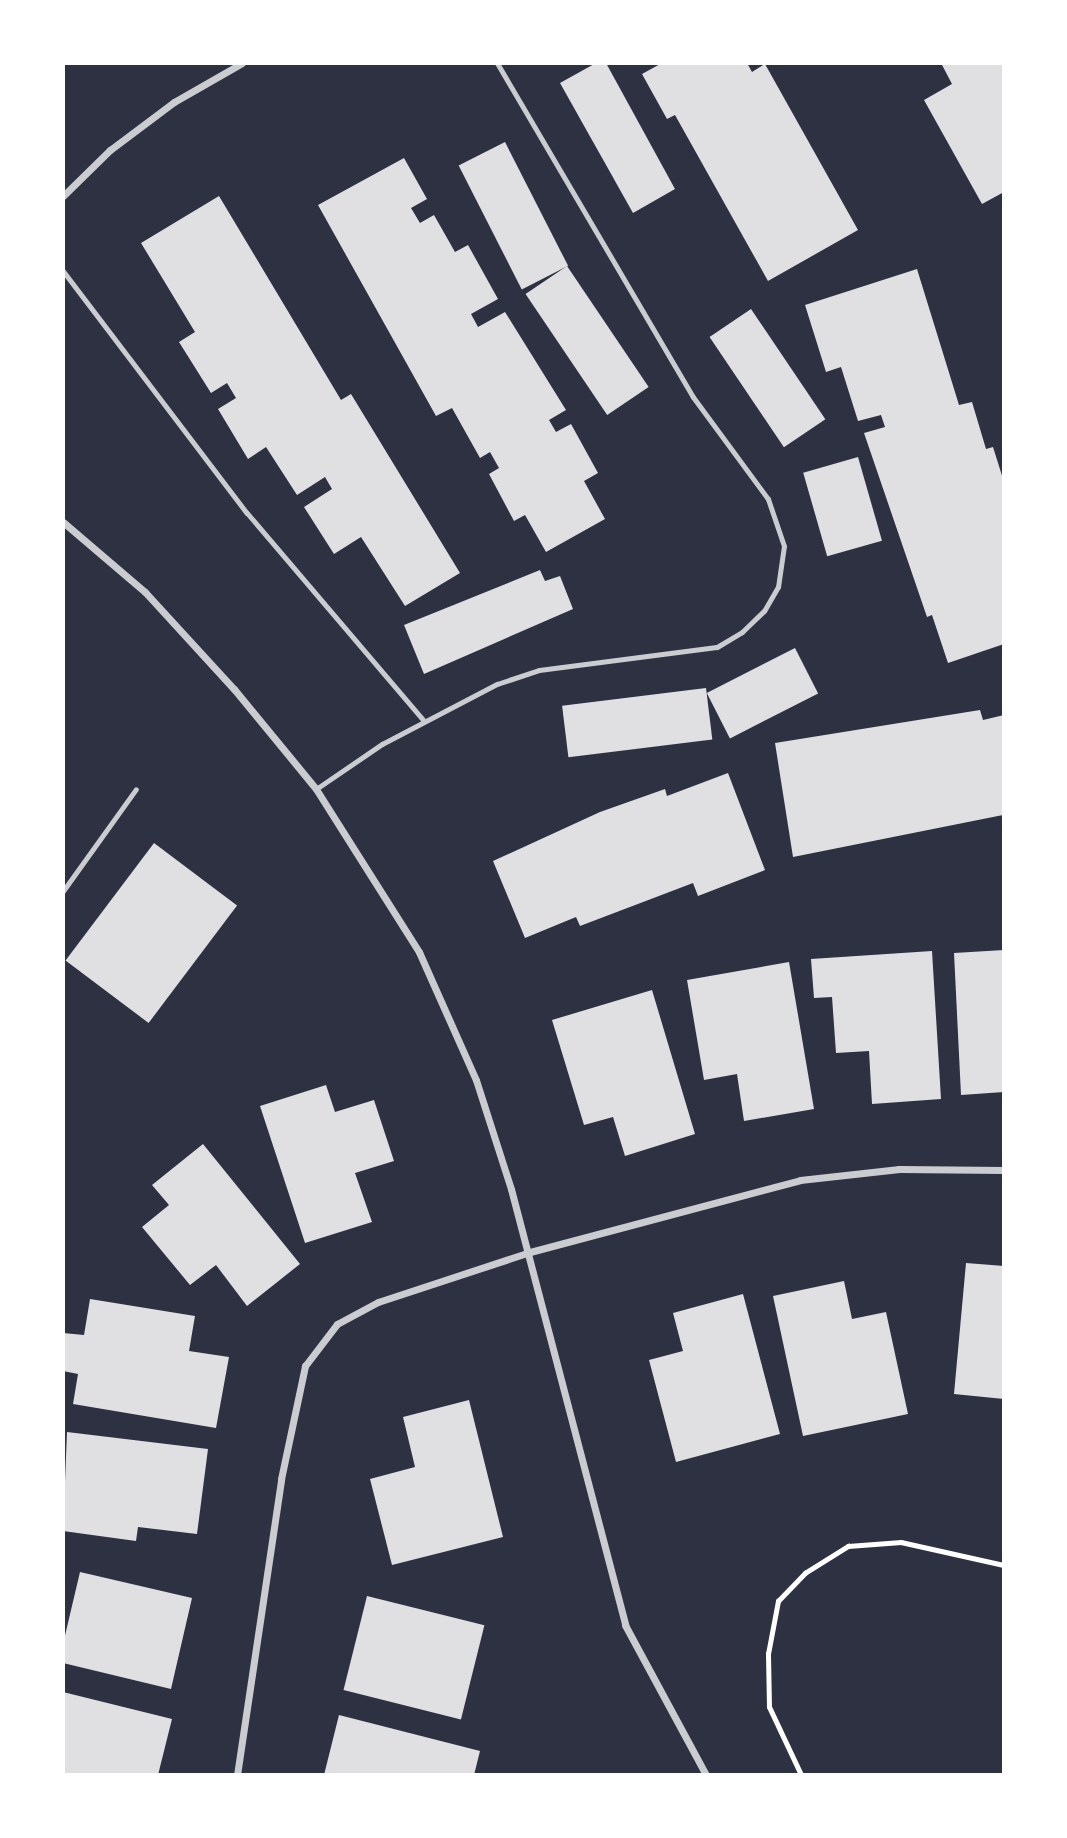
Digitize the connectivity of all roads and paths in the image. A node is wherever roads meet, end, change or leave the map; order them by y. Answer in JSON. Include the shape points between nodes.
{"nodes":[{"id":1,"x":242,"y":63,"type":"edge"},
{"id":2,"x":497,"y":63,"type":"edge"},
{"id":3,"x":63,"y":197,"type":"edge"},
{"id":4,"x":63,"y":271,"type":"edge"},
{"id":5,"x":63,"y":522,"type":"edge"},
{"id":6,"x":424,"y":721,"type":"junction"},
{"id":7,"x":136,"y":789,"type":"dead end"},
{"id":8,"x":316,"y":789,"type":"junction"},
{"id":9,"x":63,"y":891,"type":"edge"},
{"id":10,"x":1004,"y":1170,"type":"edge"},
{"id":11,"x":530,"y":1252,"type":"junction"},
{"id":12,"x":1004,"y":1565,"type":"edge"},
{"id":13,"x":237,"y":1775,"type":"edge"},
{"id":14,"x":706,"y":1775,"type":"edge"},
{"id":15,"x":801,"y":1775,"type":"edge"}],
"edges":[{"from":1,"to":3,"type":"street","via":[[174,102],[121,142]]},
{"from":2,"to":6,"type":"lane","via":[[693,397],[768,499],[784,546],[778,587],[764,611],[717,647],[539,670],[497,684]]},
{"from":4,"to":6,"type":"lane","via":[[247,513]]},
{"from":5,"to":8,"type":"street","via":[[145,592],[234,689]]},
{"from":6,"to":8,"type":"lane"},
{"from":7,"to":9,"type":"lane"},
{"from":8,"to":11,"type":"street","via":[[419,952],[444,1005],[476,1080]]},
{"from":10,"to":11,"type":"street","via":[[899,1169],[800,1180]]},
{"from":11,"to":13,"type":"street","via":[[378,1302],[337,1324],[305,1366],[281,1479]]},
{"from":11,"to":14,"type":"street","via":[[625,1625]]},
{"from":12,"to":15,"type":"path","via":[[901,1542],[848,1546],[805,1573],[778,1601],[768,1654],[769,1707]]}]}
